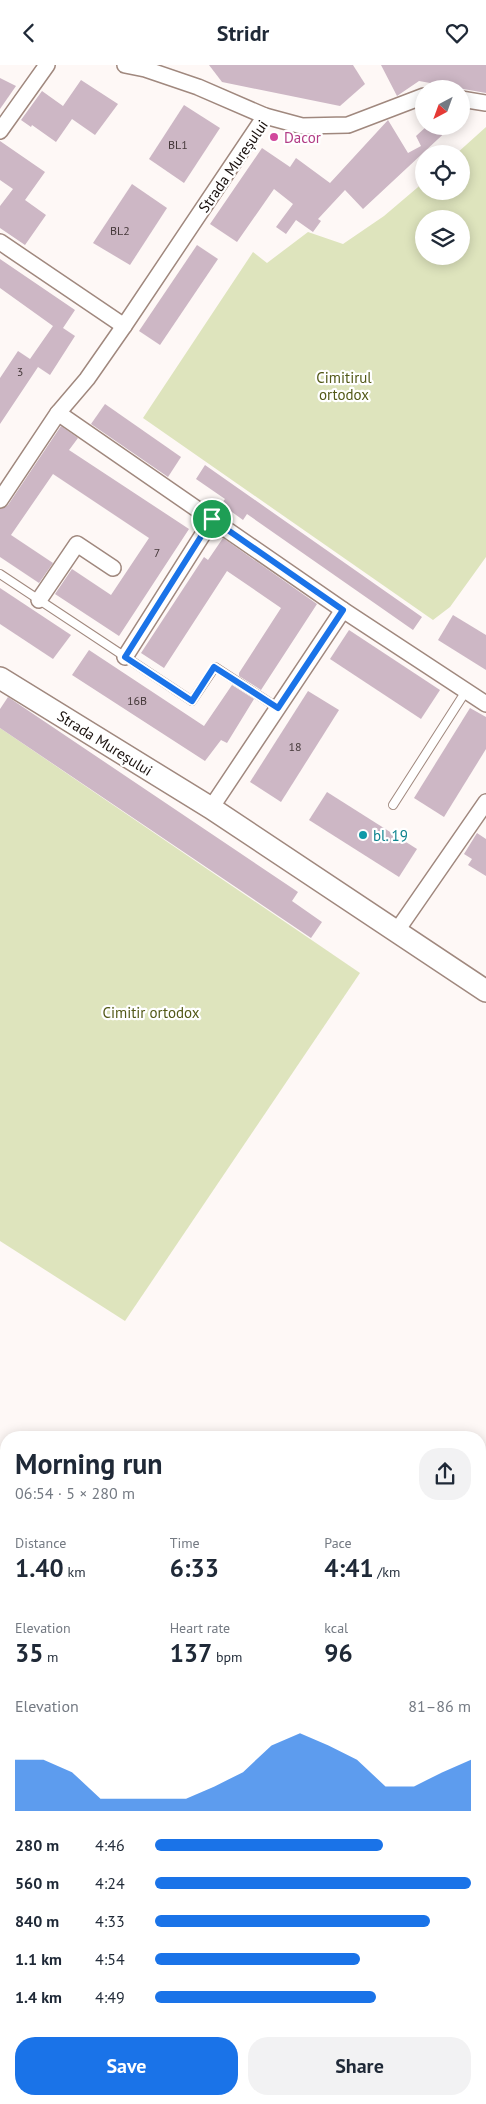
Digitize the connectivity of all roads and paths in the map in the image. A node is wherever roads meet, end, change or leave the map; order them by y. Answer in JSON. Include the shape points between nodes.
{"nodes":[{"id":1,"x":47,"y":65,"type":"edge"},
{"id":2,"x":125,"y":65,"type":"edge"},
{"id":3,"x":415,"y":99,"type":"edge"},
{"id":4,"x":470,"y":100,"type":"edge"},
{"id":5,"x":486,"y":103,"type":"edge"},
{"id":6,"x":265,"y":116,"type":"junction"},
{"id":7,"x":0,"y":131,"type":"edge"},
{"id":8,"x":0,"y":242,"type":"edge"},
{"id":9,"x":124,"y":326,"type":"junction"},
{"id":10,"x":58,"y":413,"type":"junction"},
{"id":11,"x":0,"y":500,"type":"edge"},
{"id":12,"x":212,"y":519,"type":"junction"},
{"id":13,"x":114,"y":569,"type":"dead end"},
{"id":14,"x":0,"y":574,"type":"edge"},
{"id":15,"x":39,"y":600,"type":"junction"},
{"id":16,"x":343,"y":610,"type":"junction"},
{"id":17,"x":125,"y":657,"type":"junction"},
{"id":18,"x":0,"y":678,"type":"edge"},
{"id":19,"x":466,"y":691,"type":"junction"},
{"id":20,"x":486,"y":704,"type":"edge"},
{"id":21,"x":278,"y":708,"type":"junction"},
{"id":22,"x":486,"y":802,"type":"edge"},
{"id":23,"x":393,"y":805,"type":"dead end"},
{"id":24,"x":211,"y":808,"type":"junction"},
{"id":25,"x":396,"y":932,"type":"junction"},
{"id":26,"x":486,"y":991,"type":"edge"}],
"edges":[{"from":1,"to":7,"type":"street"},
{"from":2,"to":6,"type":"street","via":[[198,87]]},
{"from":3,"to":6,"type":"street","name":"Strada Mureșului","via":[[348,125],[302,126]]},
{"from":4,"to":5,"type":"street"},
{"from":6,"to":9,"type":"street","name":"Strada Mureșului"},
{"from":8,"to":9,"type":"street"},
{"from":9,"to":10,"type":"street","name":"Strada Mureșului","via":[[87,379]]},
{"from":10,"to":11,"type":"street","name":"Strada Mureșului"},
{"from":10,"to":12,"type":"street"},
{"from":12,"to":16,"type":"street"},
{"from":12,"to":17,"type":"street"},
{"from":13,"to":15,"type":"street","via":[[77,544]]},
{"from":14,"to":15,"type":"lane"},
{"from":15,"to":17,"type":"lane"},
{"from":16,"to":19,"type":"street"},
{"from":16,"to":21,"type":"street"},
{"from":17,"to":21,"type":"lane","via":[[192,701],[214,667]]},
{"from":18,"to":24,"type":"street","name":"Strada Mureșului"},
{"from":19,"to":20,"type":"street"},
{"from":19,"to":23,"type":"lane"},
{"from":21,"to":24,"type":"street"},
{"from":22,"to":25,"type":"street"},
{"from":24,"to":25,"type":"street","name":"Strada Mureșului"},
{"from":25,"to":26,"type":"street","name":"Strada Mureșului"}]}
